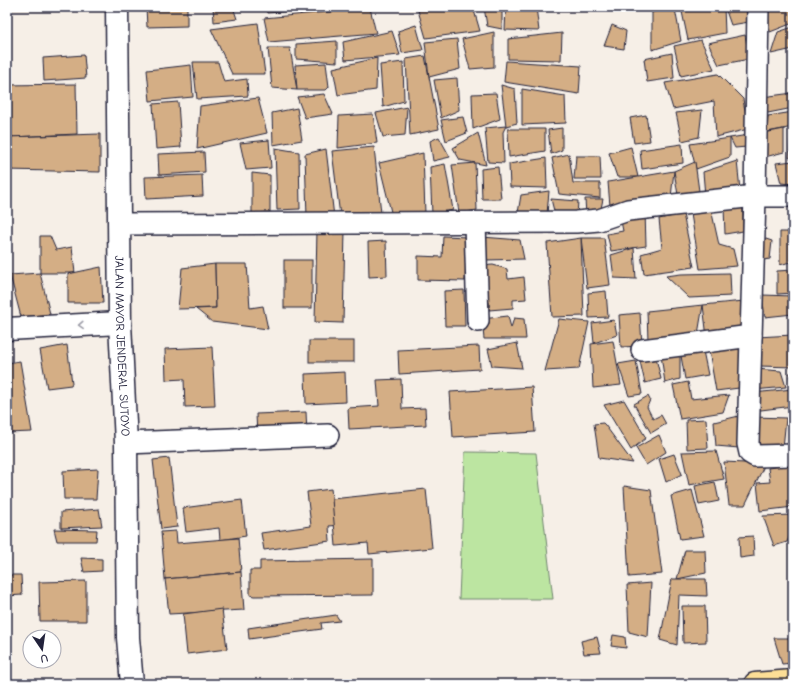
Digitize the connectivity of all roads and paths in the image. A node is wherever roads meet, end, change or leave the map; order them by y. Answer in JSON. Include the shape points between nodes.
{"nodes":[{"id":1,"x":117,"y":7,"type":"edge"},
{"id":2,"x":758,"y":7,"type":"edge"},
{"id":3,"x":756,"y":196,"type":"junction"},
{"id":4,"x":793,"y":196,"type":"edge"},
{"id":5,"x":475,"y":223,"type":"junction"},
{"id":6,"x":120,"y":224,"type":"junction"},
{"id":7,"x":478,"y":321,"type":"dead end"},
{"id":8,"x":120,"y":323,"type":"junction"},
{"id":9,"x":7,"y":329,"type":"edge"},
{"id":10,"x":751,"y":336,"type":"junction"},
{"id":11,"x":642,"y":350,"type":"dead end"},
{"id":12,"x":328,"y":435,"type":"dead end"},
{"id":13,"x":126,"y":443,"type":"junction"},
{"id":14,"x":793,"y":455,"type":"edge"},
{"id":15,"x":793,"y":681,"type":"edge"},
{"id":16,"x":132,"y":684,"type":"edge"},
{"id":17,"x":762,"y":684,"type":"edge"}],
"edges":[{"from":1,"to":6,"type":"main road","name":"JALAN MAYOR JENDERAL SUTOYO"},
{"from":2,"to":3,"type":"street"},
{"from":3,"to":4,"type":"street"},
{"from":3,"to":5,"type":"street","via":[[628,210],[598,220]]},
{"from":3,"to":10,"type":"street"},
{"from":5,"to":6,"type":"street"},
{"from":5,"to":7,"type":"street"},
{"from":6,"to":8,"type":"main road","name":"JALAN MAYOR JENDERAL SUTOYO"},
{"from":8,"to":9,"type":"main road","one_way":true},
{"from":8,"to":13,"type":"main road","name":"JALAN MAYOR JENDERAL SUTOYO"},
{"from":10,"to":11,"type":"street"},
{"from":10,"to":14,"type":"street","via":[[748,444],[750,453],[755,456]]},
{"from":12,"to":13,"type":"street"},
{"from":13,"to":16,"type":"main road","name":"JALAN MAYOR JENDERAL SUTOYO","via":[[128,638]]},
{"from":15,"to":17,"type":"main road"}]}
